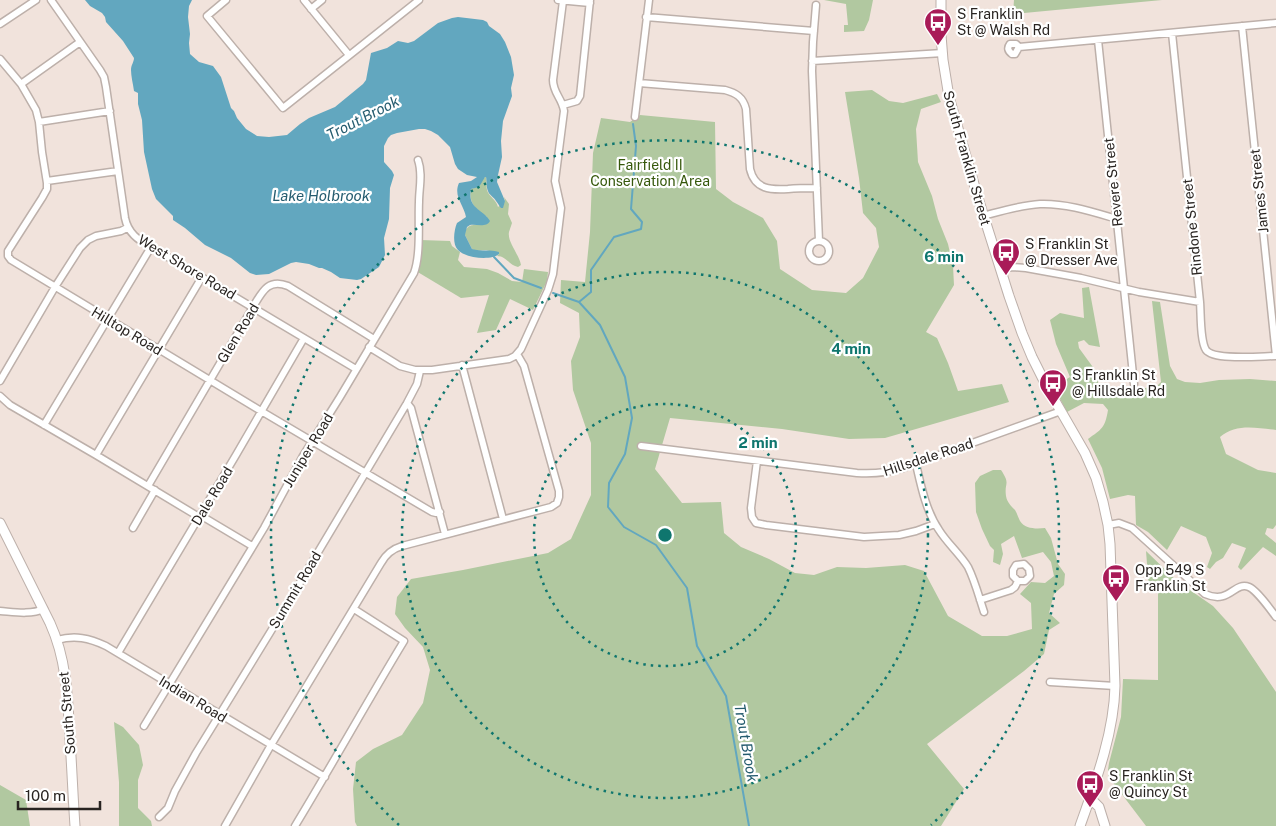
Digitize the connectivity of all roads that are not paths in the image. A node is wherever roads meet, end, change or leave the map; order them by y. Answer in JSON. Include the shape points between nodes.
{"nodes":[{"id":1,"x":36,"y":0,"type":"edge"},
{"id":2,"x":51,"y":0,"type":"edge"},
{"id":3,"x":226,"y":0,"type":"edge"},
{"id":4,"x":304,"y":0,"type":"edge"},
{"id":5,"x":322,"y":0,"type":"edge"},
{"id":6,"x":419,"y":0,"type":"edge"},
{"id":7,"x":561,"y":0,"type":"edge"},
{"id":8,"x":648,"y":0,"type":"edge"},
{"id":9,"x":941,"y":0,"type":"edge"},
{"id":10,"x":590,"y":1,"type":"edge"},
{"id":11,"x":26,"y":3,"type":"edge"},
{"id":12,"x":816,"y":5,"type":"dead end"},
{"id":13,"x":311,"y":9,"type":"junction"},
{"id":14,"x":646,"y":17,"type":"junction"},
{"id":15,"x":1276,"y":23,"type":"edge"},
{"id":16,"x":0,"y":24,"type":"edge"},
{"id":17,"x":1242,"y":26,"type":"junction"},
{"id":18,"x":814,"y":31,"type":"junction"},
{"id":19,"x":1172,"y":33,"type":"junction"},
{"id":20,"x":1098,"y":40,"type":"junction"},
{"id":21,"x":80,"y":42,"type":"junction"},
{"id":22,"x":1019,"y":47,"type":"dead end"},
{"id":23,"x":943,"y":53,"type":"junction"},
{"id":24,"x":349,"y":56,"type":"junction"},
{"id":25,"x":0,"y":59,"type":"edge"},
{"id":26,"x":812,"y":61,"type":"junction"},
{"id":27,"x":639,"y":83,"type":"junction"},
{"id":28,"x":20,"y":84,"type":"junction"},
{"id":29,"x":563,"y":105,"type":"junction"},
{"id":30,"x":110,"y":111,"type":"junction"},
{"id":31,"x":634,"y":117,"type":"dead end"},
{"id":32,"x":39,"y":122,"type":"junction"},
{"id":33,"x":418,"y":160,"type":"dead end"},
{"id":34,"x":118,"y":171,"type":"junction"},
{"id":35,"x":47,"y":181,"type":"junction"},
{"id":36,"x":817,"y":188,"type":"junction"},
{"id":37,"x":983,"y":216,"type":"junction"},
{"id":38,"x":1117,"y":219,"type":"junction"},
{"id":39,"x":127,"y":228,"type":"junction"},
{"id":40,"x":818,"y":241,"type":"dead end"},
{"id":41,"x":151,"y":247,"type":"junction"},
{"id":42,"x":1000,"y":270,"type":"junction"},
{"id":43,"x":202,"y":277,"type":"junction"},
{"id":44,"x":55,"y":287,"type":"junction"},
{"id":45,"x":1124,"y":289,"type":"junction"},
{"id":46,"x":1200,"y":302,"type":"junction"},
{"id":47,"x":253,"y":307,"type":"junction"},
{"id":48,"x":107,"y":318,"type":"junction"},
{"id":49,"x":304,"y":338,"type":"junction"},
{"id":50,"x":374,"y":339,"type":"junction"},
{"id":51,"x":369,"y":347,"type":"junction"},
{"id":52,"x":159,"y":350,"type":"junction"},
{"id":53,"x":517,"y":354,"type":"junction"},
{"id":54,"x":1276,"y":356,"type":"edge"},
{"id":55,"x":462,"y":365,"type":"junction"},
{"id":56,"x":356,"y":369,"type":"junction"},
{"id":57,"x":420,"y":370,"type":"junction"},
{"id":58,"x":210,"y":380,"type":"junction"},
{"id":59,"x":0,"y":381,"type":"edge"},
{"id":60,"x":1134,"y":384,"type":"dead end"},
{"id":61,"x":0,"y":396,"type":"edge"},
{"id":62,"x":407,"y":403,"type":"junction"},
{"id":63,"x":1061,"y":411,"type":"junction"},
{"id":64,"x":261,"y":412,"type":"junction"},
{"id":65,"x":44,"y":426,"type":"junction"},
{"id":66,"x":312,"y":442,"type":"junction"},
{"id":67,"x":641,"y":446,"type":"dead end"},
{"id":68,"x":96,"y":455,"type":"junction"},
{"id":69,"x":757,"y":460,"type":"junction"},
{"id":70,"x":916,"y":464,"type":"junction"},
{"id":71,"x":366,"y":472,"type":"junction"},
{"id":72,"x":148,"y":486,"type":"junction"},
{"id":73,"x":155,"y":490,"type":"junction"},
{"id":74,"x":440,"y":512,"type":"junction"},
{"id":75,"x":200,"y":516,"type":"junction"},
{"id":76,"x":503,"y":519,"type":"junction"},
{"id":77,"x":0,"y":524,"type":"edge"},
{"id":78,"x":935,"y":524,"type":"junction"},
{"id":79,"x":1108,"y":525,"type":"junction"},
{"id":80,"x":133,"y":528,"type":"dead end"},
{"id":81,"x":446,"y":534,"type":"junction"},
{"id":82,"x":252,"y":546,"type":"junction"},
{"id":83,"x":1018,"y":581,"type":"dead end"},
{"id":84,"x":980,"y":600,"type":"junction"},
{"id":85,"x":44,"y":609,"type":"junction"},
{"id":86,"x":354,"y":609,"type":"junction"},
{"id":87,"x":0,"y":611,"type":"edge"},
{"id":88,"x":984,"y":612,"type":"dead end"},
{"id":89,"x":1276,"y":617,"type":"edge"},
{"id":90,"x":57,"y":640,"type":"junction"},
{"id":91,"x":118,"y":653,"type":"junction"},
{"id":92,"x":1050,"y":682,"type":"dead end"},
{"id":93,"x":169,"y":684,"type":"junction"},
{"id":94,"x":1115,"y":686,"type":"junction"},
{"id":95,"x":220,"y":715,"type":"junction"},
{"id":96,"x":144,"y":726,"type":"dead end"},
{"id":97,"x":272,"y":746,"type":"junction"},
{"id":98,"x":325,"y":777,"type":"junction"},
{"id":99,"x":1090,"y":798,"type":"junction"},
{"id":100,"x":159,"y":817,"type":"dead end"},
{"id":101,"x":75,"y":826,"type":"edge"},
{"id":102,"x":225,"y":826,"type":"edge"},
{"id":103,"x":295,"y":826,"type":"edge"},
{"id":104,"x":1080,"y":826,"type":"edge"},
{"id":105,"x":1105,"y":826,"type":"edge"}],
"edges":[{"from":1,"to":11,"type":"street"},
{"from":2,"to":21,"type":"street","name":"West Shore Road"},
{"from":3,"to":24,"type":"street","via":[[207,16],[283,108]]},
{"from":4,"to":13,"type":"street"},
{"from":5,"to":13,"type":"street"},
{"from":6,"to":24,"type":"street"},
{"from":7,"to":10,"type":"street"},
{"from":7,"to":29,"type":"street","via":[[553,80],[554,90]]},
{"from":8,"to":14,"type":"street"},
{"from":9,"to":23,"type":"main road","name":"South Franklin Street"},
{"from":10,"to":29,"type":"street","via":[[580,96],[577,101]]},
{"from":11,"to":16,"type":"street"},
{"from":12,"to":18,"type":"street"},
{"from":13,"to":24,"type":"street"},
{"from":14,"to":18,"type":"street"},
{"from":14,"to":27,"type":"street"},
{"from":15,"to":17,"type":"street"},
{"from":17,"to":19,"type":"street"},
{"from":17,"to":54,"type":"street","name":"James Street"},
{"from":18,"to":26,"type":"street"},
{"from":19,"to":20,"type":"street"},
{"from":19,"to":46,"type":"street","name":"Rindone Street"},
{"from":20,"to":22,"type":"street"},
{"from":20,"to":38,"type":"street","name":"Revere Street"},
{"from":21,"to":28,"type":"street"},
{"from":21,"to":30,"type":"street","name":"West Shore Road","via":[[104,77]]},
{"from":23,"to":26,"type":"street"},
{"from":23,"to":37,"type":"main road","name":"South Franklin Street","via":[[949,97]]},
{"from":25,"to":28,"type":"street"},
{"from":26,"to":36,"type":"street"},
{"from":27,"to":31,"type":"street"},
{"from":27,"to":36,"type":"street","via":[[725,90],[737,94],[746,109],[750,169],[756,182],[774,189]]},
{"from":28,"to":32,"type":"street","via":[[35,106]]},
{"from":29,"to":53,"type":"street","via":[[555,181],[561,208],[553,274]]},
{"from":30,"to":32,"type":"street"},
{"from":30,"to":34,"type":"street","name":"West Shore Road"},
{"from":32,"to":35,"type":"street"},
{"from":33,"to":50,"type":"street","name":"Juniper Road","via":[[421,177],[417,263]]},
{"from":34,"to":35,"type":"street"},
{"from":34,"to":39,"type":"street","name":"West Shore Road"},
{"from":35,"to":44,"type":"street","name":"Hilltop Road","via":[[44,195],[8,256],[12,262]]},
{"from":36,"to":40,"type":"street"},
{"from":37,"to":38,"type":"street","via":[[1009,208],[1041,204]]},
{"from":37,"to":42,"type":"main road","name":"South Franklin Street"},
{"from":38,"to":45,"type":"street","name":"Revere Street"},
{"from":39,"to":41,"type":"street","name":"West Shore Road"},
{"from":39,"to":44,"type":"street","via":[[86,242]]},
{"from":41,"to":43,"type":"street","name":"West Shore Road"},
{"from":41,"to":48,"type":"street"},
{"from":42,"to":45,"type":"street","via":[[1026,268]]},
{"from":42,"to":63,"type":"main road","name":"South Franklin Street","via":[[1028,347]]},
{"from":43,"to":47,"type":"street","name":"West Shore Road"},
{"from":43,"to":52,"type":"street"},
{"from":44,"to":48,"type":"street","name":"Hilltop Road"},
{"from":44,"to":59,"type":"street"},
{"from":45,"to":46,"type":"street"},
{"from":45,"to":60,"type":"street","name":"Revere Street"},
{"from":46,"to":54,"type":"street","name":"Rindone Street","via":[[1203,337],[1206,349],[1212,354]]},
{"from":47,"to":49,"type":"street","name":"West Shore Road"},
{"from":47,"to":50,"type":"street","name":"Glen Road","via":[[270,285],[281,284]]},
{"from":47,"to":58,"type":"street","name":"Glen Road"},
{"from":48,"to":52,"type":"street","name":"Hilltop Road"},
{"from":48,"to":65,"type":"street"},
{"from":49,"to":56,"type":"street","name":"West Shore Road"},
{"from":49,"to":64,"type":"street","name":"Dale Road"},
{"from":50,"to":51,"type":"street","name":"Juniper Road"},
{"from":51,"to":56,"type":"street","name":"Juniper Road"},
{"from":51,"to":57,"type":"street","via":[[404,367]]},
{"from":52,"to":58,"type":"street","name":"Hilltop Road"},
{"from":52,"to":68,"type":"street"},
{"from":53,"to":55,"type":"street","via":[[509,359]]},
{"from":53,"to":76,"type":"street","via":[[524,366],[559,491],[558,501],[551,507]]},
{"from":55,"to":57,"type":"street"},
{"from":55,"to":76,"type":"street"},
{"from":56,"to":66,"type":"street","name":"Juniper Road"},
{"from":57,"to":62,"type":"street","name":"Summit Road"},
{"from":58,"to":64,"type":"street","name":"Hilltop Road"},
{"from":58,"to":72,"type":"street","name":"Glen Road"},
{"from":61,"to":65,"type":"street"},
{"from":62,"to":71,"type":"street","name":"Summit Road"},
{"from":62,"to":74,"type":"street"},
{"from":63,"to":70,"type":"street","name":"Hillsdale Road"},
{"from":63,"to":79,"type":"main road","name":"South Franklin Street","via":[[1094,473]]},
{"from":64,"to":66,"type":"street","name":"Hilltop Road"},
{"from":64,"to":75,"type":"street","name":"Dale Road"},
{"from":65,"to":68,"type":"street"},
{"from":66,"to":71,"type":"street","name":"Hilltop Road"},
{"from":66,"to":82,"type":"street","name":"Juniper Road"},
{"from":67,"to":69,"type":"street","name":"Hillsdale Road"},
{"from":68,"to":72,"type":"street"},
{"from":69,"to":70,"type":"street","name":"Hillsdale Road","via":[[866,474],[886,473]]},
{"from":69,"to":78,"type":"street","via":[[751,513],[756,523],[864,538],[899,535]]},
{"from":70,"to":78,"type":"street"},
{"from":71,"to":74,"type":"street","name":"Hilltop Road","via":[[432,512]]},
{"from":71,"to":95,"type":"street","name":"Summit Road"},
{"from":72,"to":73,"type":"street"},
{"from":73,"to":75,"type":"street"},
{"from":73,"to":80,"type":"street"},
{"from":74,"to":81,"type":"street"},
{"from":75,"to":82,"type":"street"},
{"from":75,"to":91,"type":"street","name":"Dale Road"},
{"from":76,"to":81,"type":"street"},
{"from":77,"to":85,"type":"main road","name":"South Street"},
{"from":78,"to":84,"type":"street","via":[[968,568]]},
{"from":79,"to":89,"type":"street","via":[[1122,524],[1132,528],[1205,594],[1219,597],[1237,587],[1249,586]]},
{"from":79,"to":94,"type":"main road","name":"South Franklin Street"},
{"from":81,"to":86,"type":"street","via":[[392,550]]},
{"from":82,"to":93,"type":"street","name":"Juniper Road"},
{"from":83,"to":84,"type":"street","via":[[1011,590]]},
{"from":84,"to":88,"type":"street"},
{"from":85,"to":87,"type":"street"},
{"from":85,"to":90,"type":"main road","name":"South Street"},
{"from":86,"to":97,"type":"street"},
{"from":86,"to":98,"type":"street","via":[[404,641]]},
{"from":90,"to":91,"type":"street","name":"Indian Road","via":[[88,639]]},
{"from":90,"to":101,"type":"main road","name":"South Street","via":[[68,694]]},
{"from":91,"to":93,"type":"street","name":"Indian Road"},
{"from":92,"to":94,"type":"street"},
{"from":93,"to":95,"type":"street","name":"Indian Road"},
{"from":93,"to":96,"type":"street","name":"Juniper Road"},
{"from":94,"to":99,"type":"main road","name":"South Franklin Street","via":[[1110,731]]},
{"from":95,"to":97,"type":"street","name":"Indian Road"},
{"from":95,"to":100,"type":"street","name":"Summit Road","via":[[168,808]]},
{"from":97,"to":98,"type":"street","name":"Indian Road"},
{"from":97,"to":102,"type":"street"},
{"from":98,"to":103,"type":"street"},
{"from":99,"to":104,"type":"main road","name":"South Franklin Street"},
{"from":99,"to":105,"type":"main road","via":[[1099,807]]}]}
